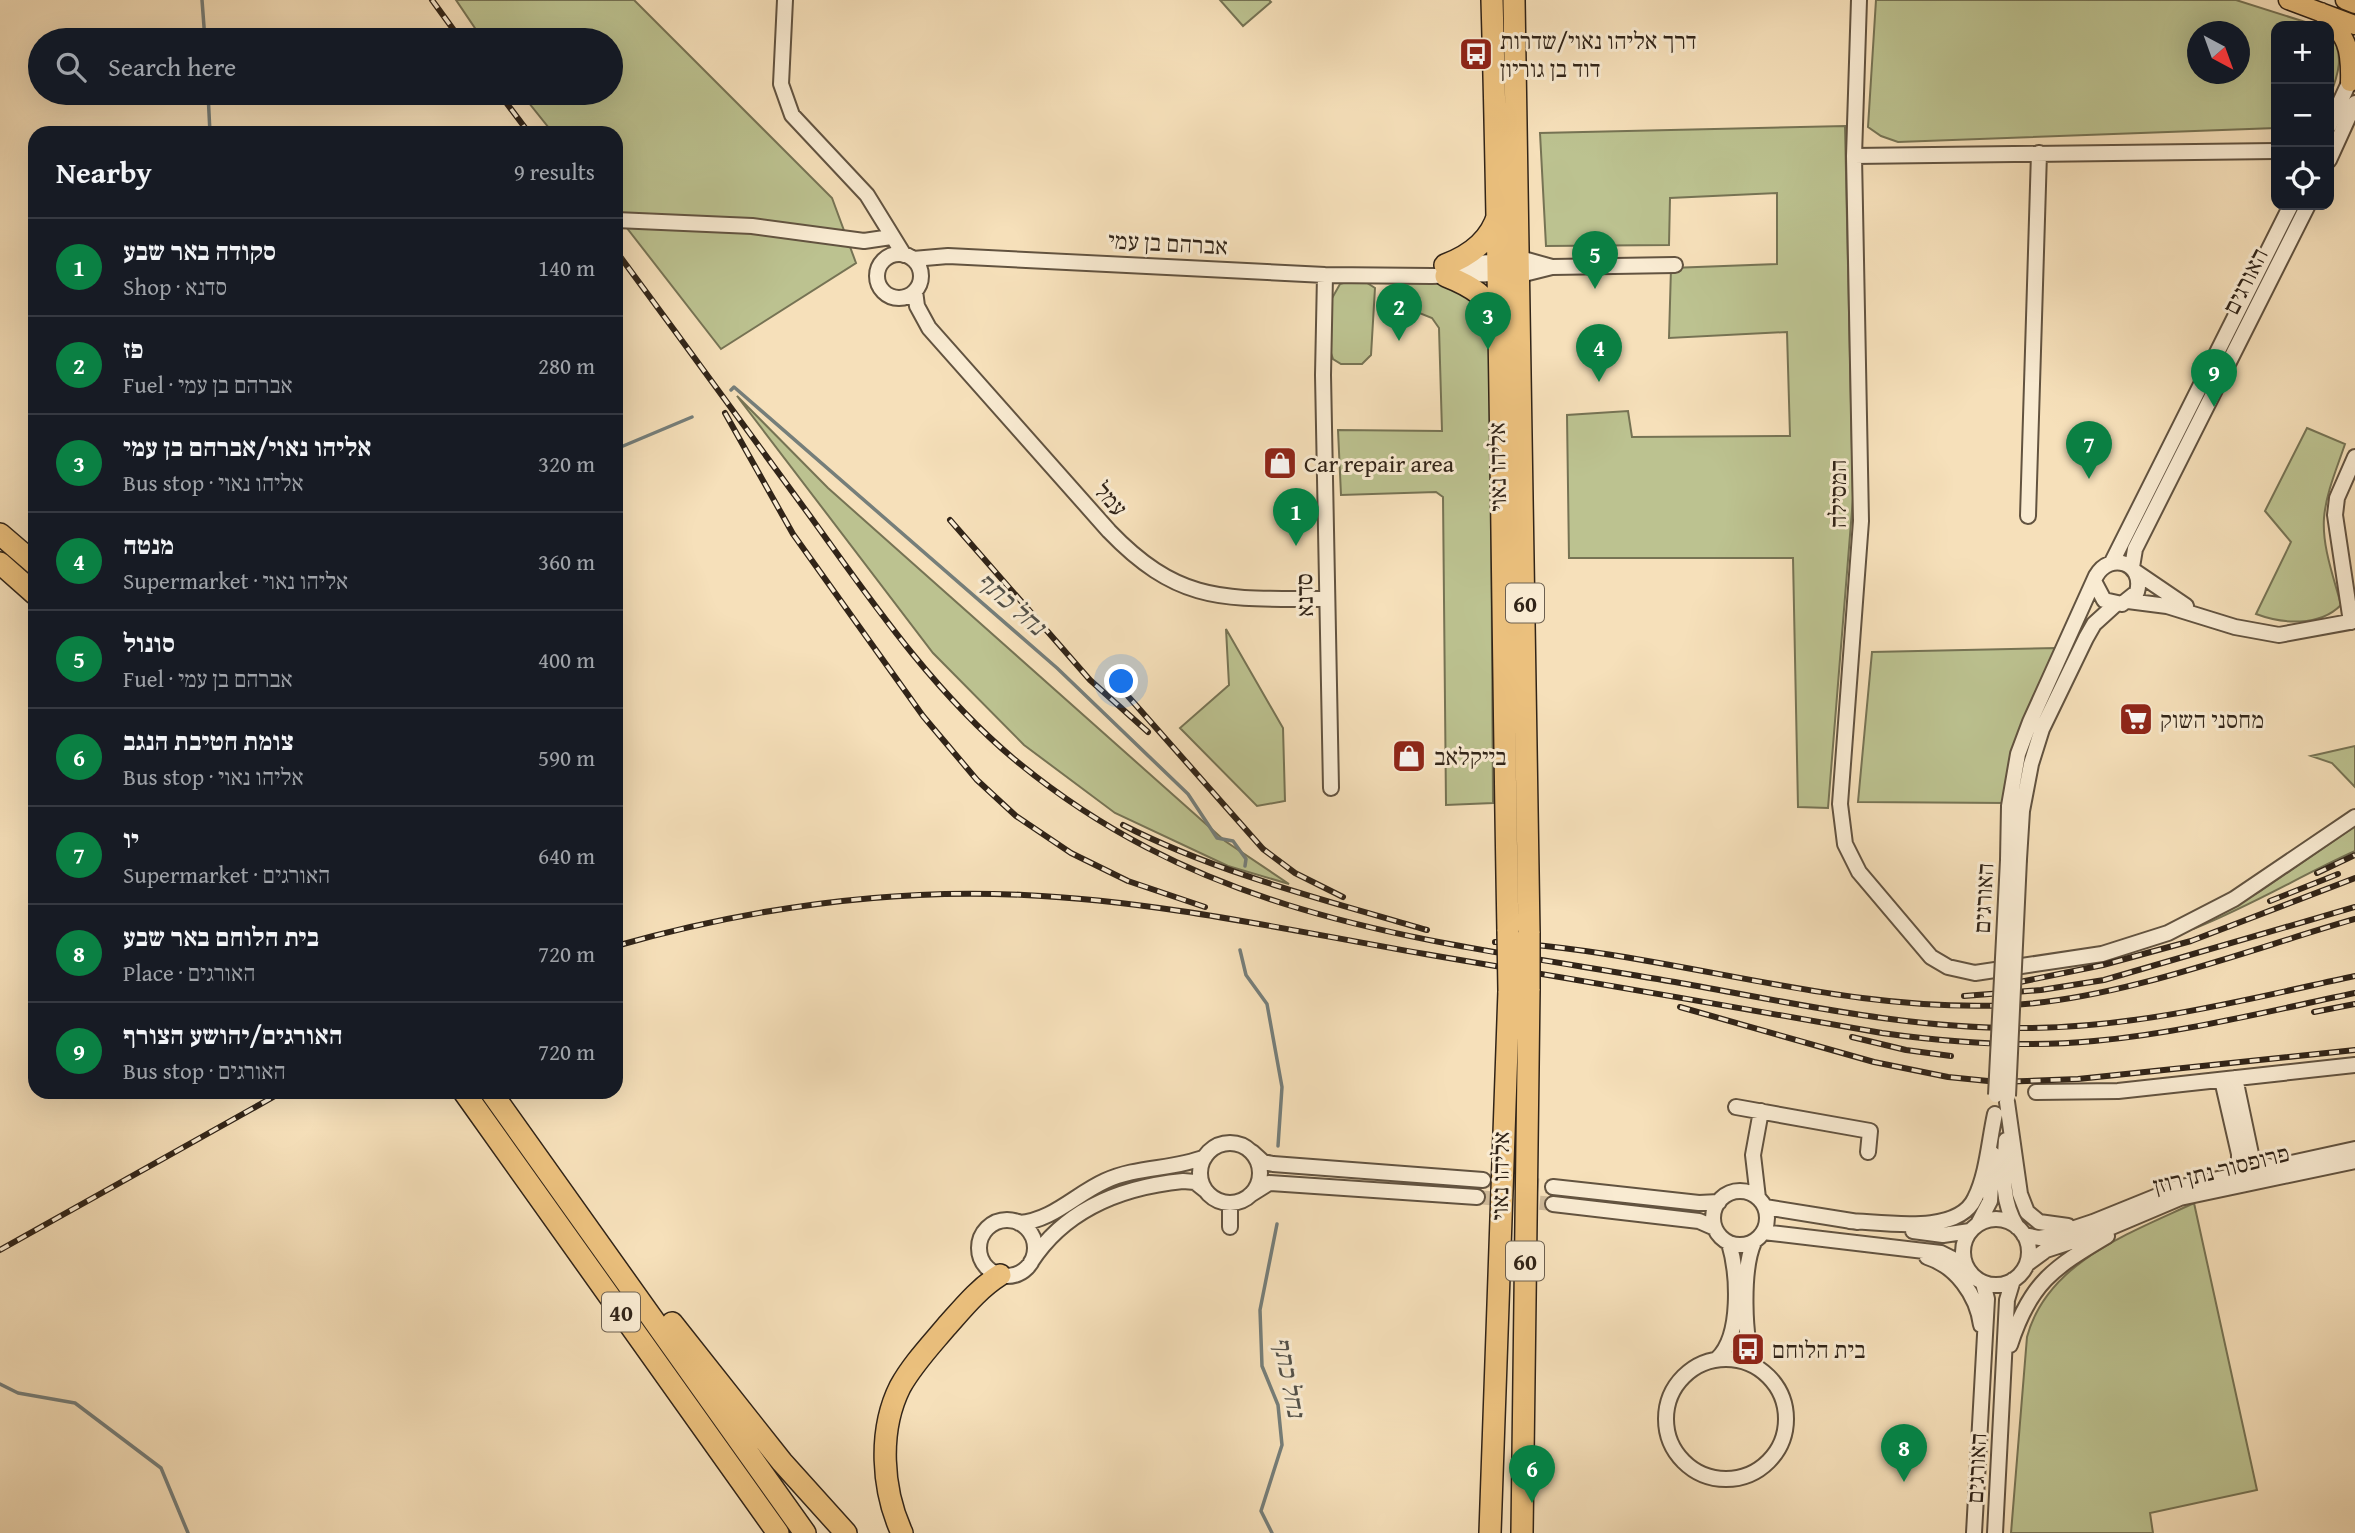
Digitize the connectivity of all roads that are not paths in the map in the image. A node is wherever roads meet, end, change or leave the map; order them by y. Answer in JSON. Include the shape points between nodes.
{"nodes":[{"id":1,"x":785,"y":0,"type":"edge"},
{"id":2,"x":1492,"y":0,"type":"edge"},
{"id":3,"x":1859,"y":0,"type":"edge"},
{"id":4,"x":2288,"y":0,"type":"edge"},
{"id":5,"x":2345,"y":0,"type":"edge"},
{"id":6,"x":1517,"y":4,"type":"edge"},
{"id":7,"x":2355,"y":4,"type":"edge"},
{"id":8,"x":2321,"y":12,"type":"junction"},
{"id":9,"x":2355,"y":25,"type":"edge"},
{"id":10,"x":2352,"y":76,"type":"edge"},
{"id":11,"x":2355,"y":103,"type":"edge"},
{"id":12,"x":2334,"y":115,"type":"edge"},
{"id":13,"x":2334,"y":149,"type":"edge"},
{"id":14,"x":2271,"y":151,"type":"edge"},
{"id":15,"x":2039,"y":153,"type":"junction"},
{"id":16,"x":1854,"y":156,"type":"junction"},
{"id":17,"x":2288,"y":210,"type":"edge"},
{"id":18,"x":2306,"y":210,"type":"edge"},
{"id":19,"x":1498,"y":212,"type":"junction"},
{"id":20,"x":623,"y":220,"type":"edge"},
{"id":21,"x":888,"y":235,"type":"junction"},
{"id":22,"x":948,"y":256,"type":"junction"},
{"id":23,"x":908,"y":257,"type":"junction"},
{"id":24,"x":884,"y":261,"type":"junction"},
{"id":25,"x":1675,"y":265,"type":"dead end"},
{"id":26,"x":1510,"y":267,"type":"junction"},
{"id":27,"x":1446,"y":271,"type":"junction"},
{"id":28,"x":921,"y":274,"type":"junction"},
{"id":29,"x":1325,"y":275,"type":"junction"},
{"id":30,"x":915,"y":291,"type":"junction"},
{"id":31,"x":900,"y":298,"type":"junction"},
{"id":32,"x":921,"y":317,"type":"junction"},
{"id":33,"x":1500,"y":325,"type":"junction"},
{"id":34,"x":2355,"y":457,"type":"edge"},
{"id":35,"x":2028,"y":516,"type":"dead end"},
{"id":36,"x":0,"y":534,"type":"edge"},
{"id":37,"x":28,"y":558,"type":"edge"},
{"id":38,"x":2112,"y":562,"type":"junction"},
{"id":39,"x":0,"y":563,"type":"edge"},
{"id":40,"x":2134,"y":569,"type":"junction"},
{"id":41,"x":2095,"y":583,"type":"junction"},
{"id":42,"x":28,"y":588,"type":"edge"},
{"id":43,"x":1327,"y":599,"type":"junction"},
{"id":44,"x":2122,"y":603,"type":"junction"},
{"id":45,"x":2203,"y":615,"type":"junction"},
{"id":46,"x":2353,"y":621,"type":"edge"},
{"id":47,"x":1331,"y":788,"type":"dead end"},
{"id":48,"x":2355,"y":817,"type":"edge"},
{"id":49,"x":2014,"y":859,"type":"junction"},
{"id":50,"x":1519,"y":932,"type":"junction"},
{"id":51,"x":1519,"y":990,"type":"junction"},
{"id":52,"x":2355,"y":1065,"type":"edge"},
{"id":53,"x":2229,"y":1079,"type":"junction"},
{"id":54,"x":2036,"y":1092,"type":"dead end"},
{"id":55,"x":2004,"y":1098,"type":"junction"},
{"id":56,"x":469,"y":1099,"type":"edge"},
{"id":57,"x":496,"y":1099,"type":"edge"},
{"id":58,"x":1736,"y":1107,"type":"dead end"},
{"id":59,"x":1761,"y":1111,"type":"junction"},
{"id":60,"x":1995,"y":1114,"type":"junction"},
{"id":61,"x":512,"y":1121,"type":"junction"},
{"id":62,"x":2355,"y":1149,"type":"edge"},
{"id":63,"x":1252,"y":1153,"type":"junction"},
{"id":64,"x":1868,"y":1153,"type":"dead end"},
{"id":65,"x":1753,"y":1155,"type":"junction"},
{"id":66,"x":1205,"y":1157,"type":"junction"},
{"id":67,"x":2355,"y":1161,"type":"edge"},
{"id":68,"x":2272,"y":1167,"type":"junction"},
{"id":69,"x":2232,"y":1176,"type":"junction"},
{"id":70,"x":1483,"y":1180,"type":"tunnel mouth"},
{"id":71,"x":1553,"y":1187,"type":"tunnel mouth"},
{"id":72,"x":1205,"y":1190,"type":"junction"},
{"id":73,"x":1731,"y":1193,"type":"junction"},
{"id":74,"x":1250,"y":1195,"type":"junction"},
{"id":75,"x":1477,"y":1197,"type":"tunnel mouth"},
{"id":76,"x":1719,"y":1202,"type":"junction"},
{"id":77,"x":1761,"y":1202,"type":"junction"},
{"id":78,"x":1230,"y":1203,"type":"junction"},
{"id":79,"x":1553,"y":1204,"type":"tunnel mouth"},
{"id":80,"x":2157,"y":1207,"type":"junction"},
{"id":81,"x":1849,"y":1221,"type":"junction"},
{"id":82,"x":1019,"y":1223,"type":"junction"},
{"id":83,"x":2093,"y":1223,"type":"junction"},
{"id":84,"x":1230,"y":1227,"type":"dead end"},
{"id":85,"x":1715,"y":1228,"type":"junction"},
{"id":86,"x":1972,"y":1229,"type":"junction"},
{"id":87,"x":2021,"y":1231,"type":"junction"},
{"id":88,"x":1758,"y":1237,"type":"junction"},
{"id":89,"x":1729,"y":1243,"type":"junction"},
{"id":90,"x":1885,"y":1245,"type":"junction"},
{"id":91,"x":1031,"y":1262,"type":"junction"},
{"id":92,"x":2027,"y":1264,"type":"junction"},
{"id":93,"x":1965,"y":1265,"type":"junction"},
{"id":94,"x":1000,"y":1275,"type":"junction"},
{"id":95,"x":2013,"y":1280,"type":"junction"},
{"id":96,"x":1983,"y":1283,"type":"junction"},
{"id":97,"x":1984,"y":1353,"type":"junction"},
{"id":98,"x":1717,"y":1359,"type":"junction"},
{"id":99,"x":1755,"y":1366,"type":"junction"},
{"id":100,"x":2003,"y":1377,"type":"junction"},
{"id":101,"x":778,"y":1533,"type":"edge"},
{"id":102,"x":805,"y":1533,"type":"edge"},
{"id":103,"x":846,"y":1533,"type":"edge"},
{"id":104,"x":902,"y":1533,"type":"edge"},
{"id":105,"x":1490,"y":1533,"type":"edge"},
{"id":106,"x":1522,"y":1533,"type":"edge"},
{"id":107,"x":1974,"y":1533,"type":"edge"},
{"id":108,"x":1995,"y":1533,"type":"edge"}],
"edges":[{"from":1,"to":21,"type":"street","via":[[781,84],[792,114],[867,195]]},
{"from":2,"to":19,"type":"highway","name":"אליהו נאוי","number":"60"},
{"from":3,"to":16,"type":"street","name":"המסילה"},
{"from":4,"to":8,"type":"main road"},
{"from":5,"to":7,"type":"main road"},
{"from":6,"to":26,"type":"highway","name":"אליהו נאוי","number":"60"},
{"from":8,"to":9,"type":"main road"},
{"from":8,"to":10,"type":"main road","via":[[2349,46]]},
{"from":10,"to":12,"type":"street"},
{"from":11,"to":13,"type":"street"},
{"from":14,"to":15,"type":"street"},
{"from":15,"to":16,"type":"street"},
{"from":15,"to":35,"type":"street"},
{"from":16,"to":48,"type":"street","name":"המסילה","via":[[1861,521],[1841,820],[1854,866],[1931,957],[1954,970],[1983,973],[2102,954],[2185,926],[2226,904]]},
{"from":17,"to":38,"type":"street","name":"האורגים"},
{"from":18,"to":40,"type":"street","name":"האורגים","via":[[2136,549]]},
{"from":19,"to":26,"type":"highway","name":"אליהו נאוי","number":"60"},
{"from":19,"to":27,"type":"highway","via":[[1479,246]]},
{"from":20,"to":21,"type":"street","via":[[751,226],[832,237]]},
{"from":21,"to":23,"type":"street"},
{"from":21,"to":24,"type":"street"},
{"from":22,"to":23,"type":"street","name":"אברהם בן עמי"},
{"from":22,"to":28,"type":"street"},
{"from":22,"to":29,"type":"street","name":"אברהם בן עמי"},
{"from":23,"to":24,"type":"street"},
{"from":23,"to":28,"type":"street"},
{"from":24,"to":31,"type":"street","via":[[878,272],[879,285],[887,295]]},
{"from":25,"to":26,"type":"street","name":"אברהם בן עמי"},
{"from":26,"to":27,"type":"street","name":"אברהם בן עמי"},
{"from":26,"to":33,"type":"highway","name":"אליהו נאוי","number":"60"},
{"from":26,"to":50,"type":"highway","name":"אליהו נאוי","number":"60"},
{"from":27,"to":29,"type":"street","name":"אברהם בן עמי"},
{"from":27,"to":33,"type":"highway","via":[[1481,293]]},
{"from":28,"to":30,"type":"street"},
{"from":29,"to":43,"type":"street","name":"סדנא"},
{"from":30,"to":31,"type":"street"},
{"from":30,"to":32,"type":"street","name":"עמל"},
{"from":31,"to":32,"type":"street","name":"עמל"},
{"from":32,"to":43,"type":"street","name":"עמל","via":[[1109,531],[1161,575],[1190,590],[1219,597]]},
{"from":33,"to":50,"type":"highway","name":"אליהו נאוי","number":"60"},
{"from":34,"to":46,"type":"street","via":[[2337,498],[2335,515]]},
{"from":36,"to":37,"type":"highway"},
{"from":38,"to":40,"type":"street"},
{"from":38,"to":41,"type":"street","via":[[2100,569]]},
{"from":39,"to":42,"type":"highway"},
{"from":40,"to":44,"type":"street","via":[[2138,586]]},
{"from":40,"to":45,"type":"street"},
{"from":41,"to":44,"type":"street","via":[[2104,600]]},
{"from":41,"to":49,"type":"street","name":"האורגים","via":[[2018,754],[2009,807]]},
{"from":43,"to":47,"type":"street","name":"סדנא"},
{"from":44,"to":45,"type":"street","via":[[2167,606]]},
{"from":44,"to":49,"type":"street","name":"האורגים","via":[[2094,624],[2042,729],[2026,786]]},
{"from":45,"to":46,"type":"street","via":[[2279,635]]},
{"from":49,"to":55,"type":"street","name":"האורגים","bridge":true},
{"from":50,"to":51,"type":"highway","number":"60","bridge":true},
{"from":51,"to":105,"type":"highway","name":"אליהו נאוי","number":"60"},
{"from":51,"to":106,"type":"highway","name":"אליהו נאוי","number":"60"},
{"from":52,"to":53,"type":"street"},
{"from":53,"to":54,"type":"street","via":[[2118,1091]]},
{"from":53,"to":68,"type":"street","via":[[2251,1154],[2258,1163]]},
{"from":53,"to":69,"type":"street","via":[[2239,1154]]},
{"from":55,"to":60,"type":"street","name":"האורגים"},
{"from":55,"to":83,"type":"street","via":[[2026,1212],[2046,1225]]},
{"from":55,"to":87,"type":"street","name":"האורגים","via":[[2004,1190]]},
{"from":56,"to":101,"type":"highway","number":"40"},
{"from":57,"to":61,"type":"highway","number":"40"},
{"from":58,"to":59,"type":"street"},
{"from":59,"to":64,"type":"street","via":[[1871,1131]]},
{"from":59,"to":65,"type":"street"},
{"from":60,"to":81,"type":"street","via":[[1977,1193],[1962,1214],[1930,1224]]},
{"from":60,"to":86,"type":"street","name":"האורגים","via":[[1990,1201]]},
{"from":61,"to":102,"type":"highway","number":"40"},
{"from":61,"to":103,"type":"highway","via":[[782,1462]]},
{"from":62,"to":68,"type":"street","name":"פרופסור נתן רוזן"},
{"from":63,"to":66,"type":"street","via":[[1227,1143]]},
{"from":63,"to":70,"type":"street","via":[[1273,1164]]},
{"from":63,"to":74,"type":"street","via":[[1260,1170]]},
{"from":65,"to":73,"type":"street"},
{"from":65,"to":77,"type":"street"},
{"from":66,"to":72,"type":"street","via":[[1200,1174]]},
{"from":66,"to":82,"type":"street","via":[[1107,1180],[1046,1217]]},
{"from":67,"to":80,"type":"street","name":"פרופסור נתן רוזן"},
{"from":68,"to":69,"type":"street","name":"פרופסור נתן רוזן"},
{"from":69,"to":83,"type":"street","name":"פרופסור נתן רוזן","via":[[2177,1188]]},
{"from":71,"to":76,"type":"street"},
{"from":72,"to":78,"type":"street"},
{"from":72,"to":91,"type":"street","via":[[1195,1182],[1183,1181],[1113,1195],[1053,1233]]},
{"from":73,"to":76,"type":"street"},
{"from":73,"to":77,"type":"street","via":[[1743,1192]]},
{"from":74,"to":75,"type":"street","via":[[1269,1183]]},
{"from":74,"to":78,"type":"street"},
{"from":76,"to":85,"type":"street"},
{"from":77,"to":81,"type":"street"},
{"from":77,"to":88,"type":"street","via":[[1767,1220]]},
{"from":78,"to":84,"type":"street"},
{"from":79,"to":85,"type":"street","via":[[1699,1221]]},
{"from":80,"to":92,"type":"street","name":"פרופסור נתן רוזן","via":[[2046,1250]]},
{"from":80,"to":100,"type":"street","via":[[2041,1282],[2019,1315]]},
{"from":81,"to":86,"type":"street","via":[[1943,1235]]},
{"from":82,"to":91,"type":"street","via":[[1034,1240]]},
{"from":82,"to":94,"type":"street","via":[[995,1223],[980,1243],[986,1266]]},
{"from":83,"to":87,"type":"street","name":"פרופסור נתן רוזן","via":[[2039,1238]]},
{"from":85,"to":89,"type":"street"},
{"from":86,"to":87,"type":"street","via":[[1993,1219]]},
{"from":86,"to":93,"type":"street","via":[[1964,1245]]},
{"from":87,"to":92,"type":"street","via":[[2029,1249]]},
{"from":88,"to":89,"type":"street","via":[[1741,1245]]},
{"from":88,"to":90,"type":"street"},
{"from":88,"to":99,"type":"street","via":[[1750,1253],[1745,1322]]},
{"from":89,"to":98,"type":"street","via":[[1735,1272],[1733,1330]]},
{"from":90,"to":93,"type":"street","via":[[1941,1253]]},
{"from":90,"to":97,"type":"street","via":[[1932,1259],[1953,1271],[1974,1301]]},
{"from":91,"to":94,"type":"street","via":[[1018,1274]]},
{"from":92,"to":95,"type":"street"},
{"from":93,"to":96,"type":"street"},
{"from":94,"to":104,"type":"highway","via":[[976,1292],[933,1342],[909,1372],[893,1406],[886,1485]]},
{"from":95,"to":96,"type":"street"},
{"from":95,"to":100,"type":"street","name":"האורגים","via":[[2007,1300]]},
{"from":96,"to":97,"type":"street","name":"האורגים"},
{"from":97,"to":107,"type":"street","name":"האורגים"},
{"from":98,"to":99,"type":"street","via":[[1737,1359]]},
{"from":98,"to":99,"type":"street","via":[[1693,1368],[1679,1380],[1665,1414],[1670,1442],[1679,1458],[1711,1477],[1730,1479],[1748,1474],[1764,1465],[1780,1444],[1786,1422],[1783,1402],[1775,1384]]},
{"from":100,"to":108,"type":"street","name":"האורגים"}]}
